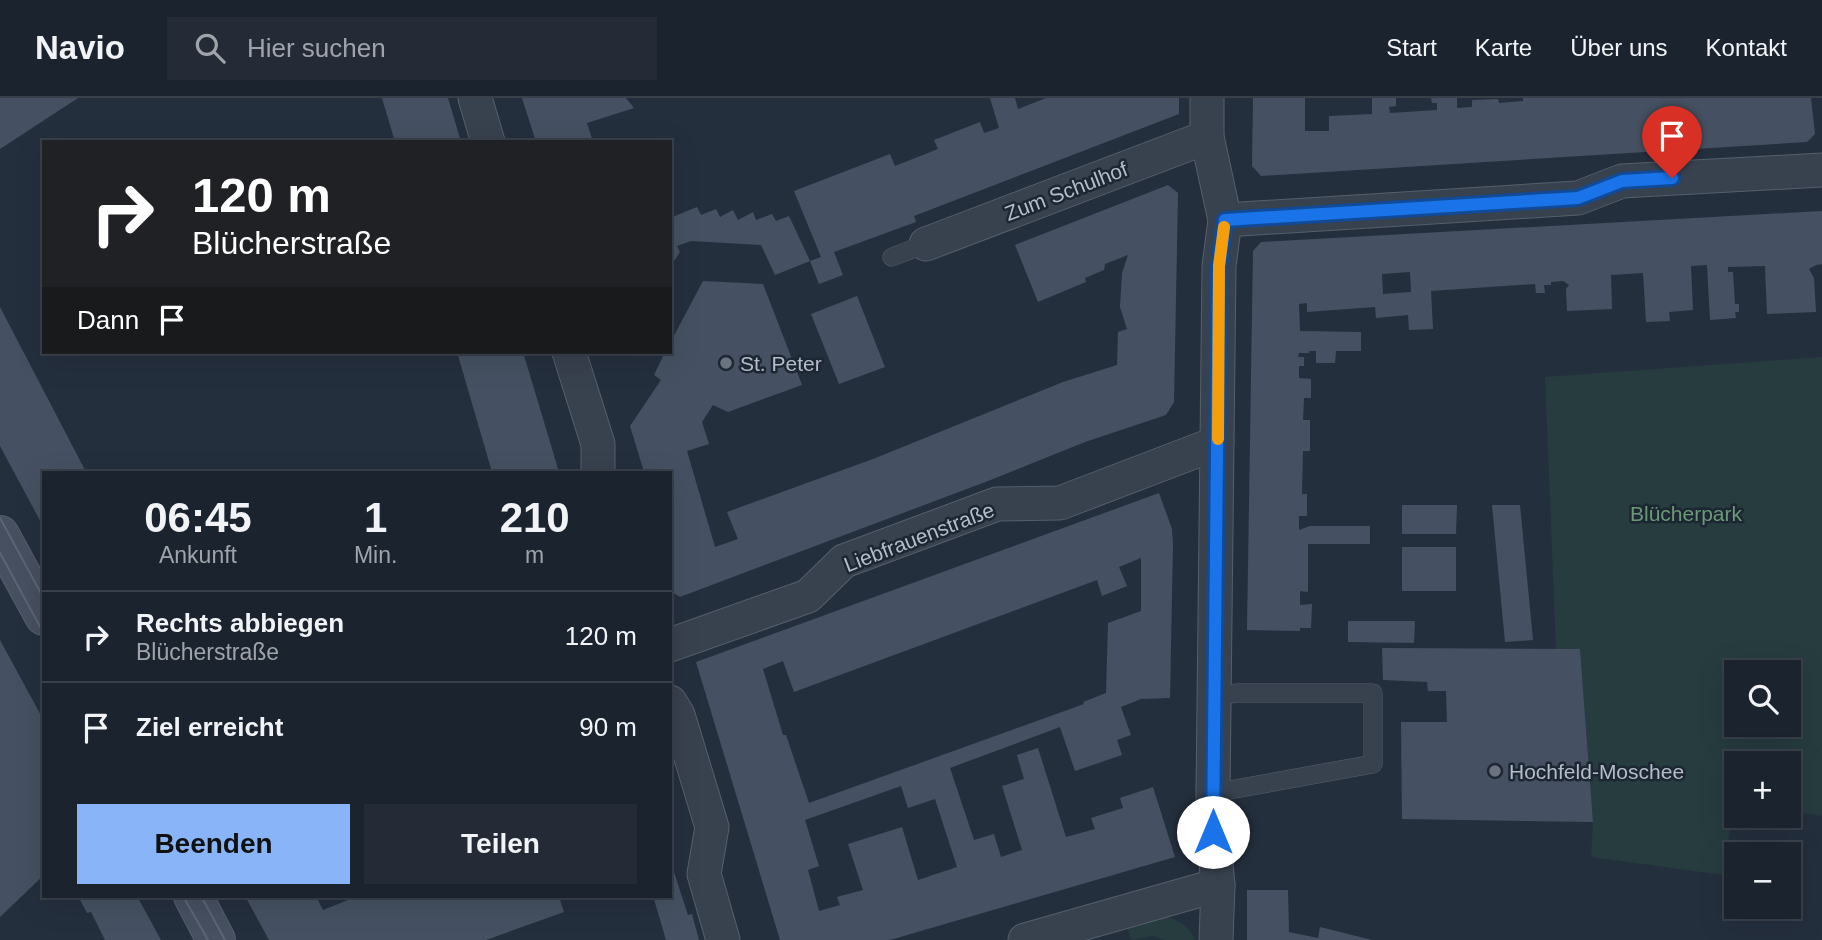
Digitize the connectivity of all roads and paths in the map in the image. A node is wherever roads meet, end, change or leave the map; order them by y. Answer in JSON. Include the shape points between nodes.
{"nodes":[{"id":1,"x":475,"y":98,"type":"edge"},
{"id":2,"x":1207,"y":98,"type":"edge"},
{"id":3,"x":1207,"y":137,"type":"junction"},
{"id":4,"x":487,"y":140,"type":"edge"},
{"id":5,"x":1822,"y":170,"type":"edge"},
{"id":6,"x":1225,"y":220,"type":"junction"},
{"id":7,"x":926,"y":244,"type":"joint"},
{"id":8,"x":892,"y":257,"type":"dead end"},
{"id":9,"x":570,"y":354,"type":"edge"},
{"id":10,"x":1217,"y":443,"type":"junction"},
{"id":11,"x":598,"y":471,"type":"edge"},
{"id":12,"x":0,"y":535,"type":"edge"},
{"id":13,"x":42,"y":612,"type":"edge"},
{"id":14,"x":672,"y":644,"type":"edge"},
{"id":15,"x":1214,"y":695,"type":"junction"},
{"id":16,"x":672,"y":705,"type":"edge"},
{"id":17,"x":1213,"y":793,"type":"junction"},
{"id":18,"x":1218,"y":885,"type":"junction"},
{"id":19,"x":194,"y":898,"type":"edge"},
{"id":20,"x":216,"y":940,"type":"edge"},
{"id":21,"x":723,"y":940,"type":"edge"},
{"id":22,"x":1025,"y":940,"type":"edge"},
{"id":23,"x":1216,"y":940,"type":"edge"}],
"edges":[{"from":1,"to":4,"type":"street"},
{"from":2,"to":3,"type":"street"},
{"from":3,"to":6,"type":"street"},
{"from":3,"to":7,"type":"street","name":"Zum Schulhof"},
{"from":5,"to":6,"type":"street","via":[[1622,181],[1578,198]]},
{"from":6,"to":10,"type":"street","via":[[1219,266]]},
{"from":7,"to":8,"type":"lane"},
{"from":9,"to":11,"type":"street","via":[[598,444]]},
{"from":10,"to":14,"type":"street","name":"Liebfrauenstraße","via":[[1060,503],[997,504],[844,561],[808,596]]},
{"from":10,"to":15,"type":"street"},
{"from":12,"to":13,"type":"street"},
{"from":15,"to":17,"type":"street"},
{"from":15,"to":17,"type":"lane","via":[[1373,693],[1373,764]]},
{"from":16,"to":21,"type":"street","via":[[712,827],[704,874]]},
{"from":17,"to":18,"type":"street"},
{"from":18,"to":22,"type":"street"},
{"from":18,"to":23,"type":"street"},
{"from":19,"to":20,"type":"street"}]}
